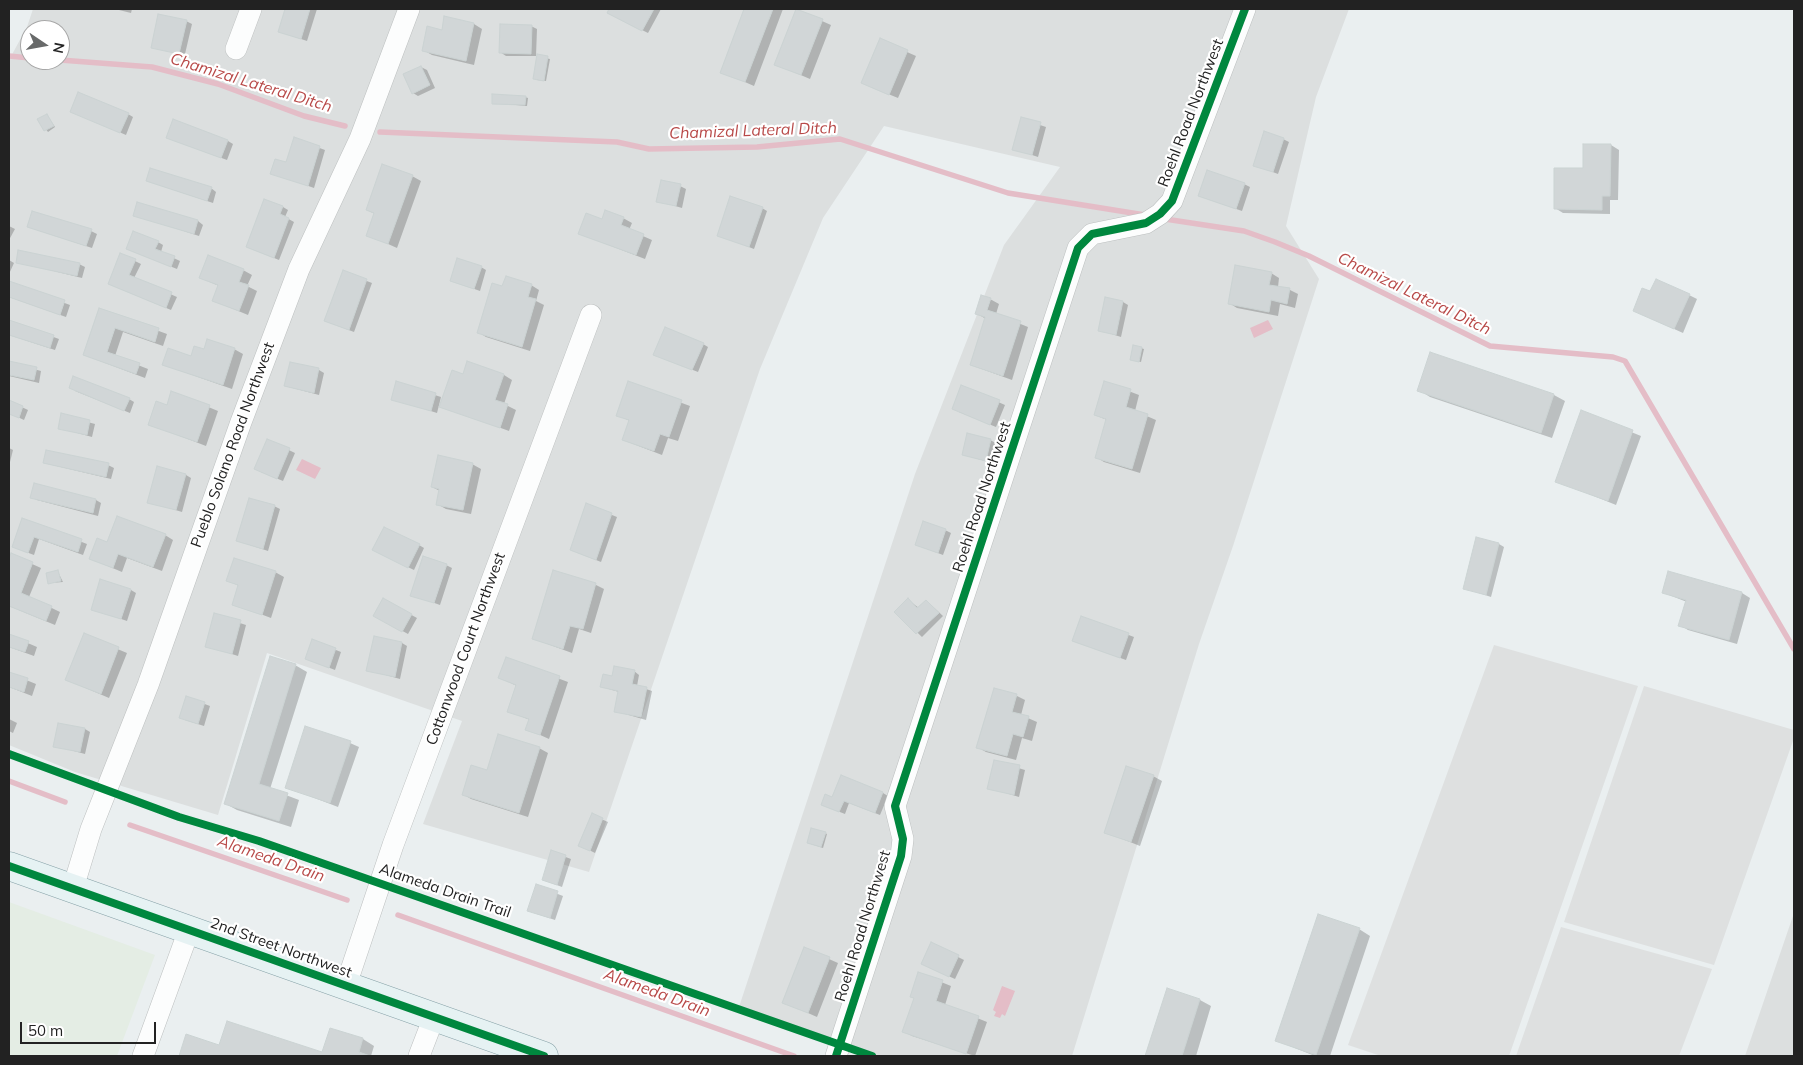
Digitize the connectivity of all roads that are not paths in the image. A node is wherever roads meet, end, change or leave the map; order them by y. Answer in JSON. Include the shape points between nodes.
{"nodes":[{"id":1,"x":251,"y":9,"type":"edge"},
{"id":2,"x":409,"y":9,"type":"edge"},
{"id":3,"x":1246,"y":9,"type":"edge"},
{"id":4,"x":236,"y":49,"type":"dead end"},
{"id":5,"x":591,"y":315,"type":"dead end"},
{"id":6,"x":9,"y":866,"type":"edge"},
{"id":7,"x":73,"y":888,"type":"junction"},
{"id":8,"x":189,"y":930,"type":"junction"},
{"id":9,"x":346,"y":986,"type":"junction"},
{"id":10,"x":434,"y":1017,"type":"junction"},
{"id":11,"x":143,"y":1056,"type":"edge"},
{"id":12,"x":419,"y":1056,"type":"edge"},
{"id":13,"x":544,"y":1056,"type":"edge"},
{"id":14,"x":836,"y":1056,"type":"edge"}],
"edges":[{"from":1,"to":4,"type":"street"},
{"from":2,"to":7,"type":"street","name":"Pueblo Solano Road Northwest","via":[[360,139],[296,278],[148,685],[90,829]]},
{"from":3,"to":14,"type":"street","name":"Roehl Road Northwest","via":[[1172,201],[1146,224],[1092,234],[1078,248],[895,806],[903,839],[901,856]]},
{"from":5,"to":9,"type":"street","name":"Cottonwood Court Northwest","via":[[393,845]]},
{"from":6,"to":7,"type":"main road","name":"2nd Street Northwest"},
{"from":7,"to":8,"type":"main road","name":"2nd Street Northwest"},
{"from":8,"to":9,"type":"main road","name":"2nd Street Northwest"},
{"from":8,"to":11,"type":"street"},
{"from":9,"to":10,"type":"main road","name":"2nd Street Northwest"},
{"from":10,"to":12,"type":"street"},
{"from":10,"to":13,"type":"main road","name":"2nd Street Northwest"}]}
